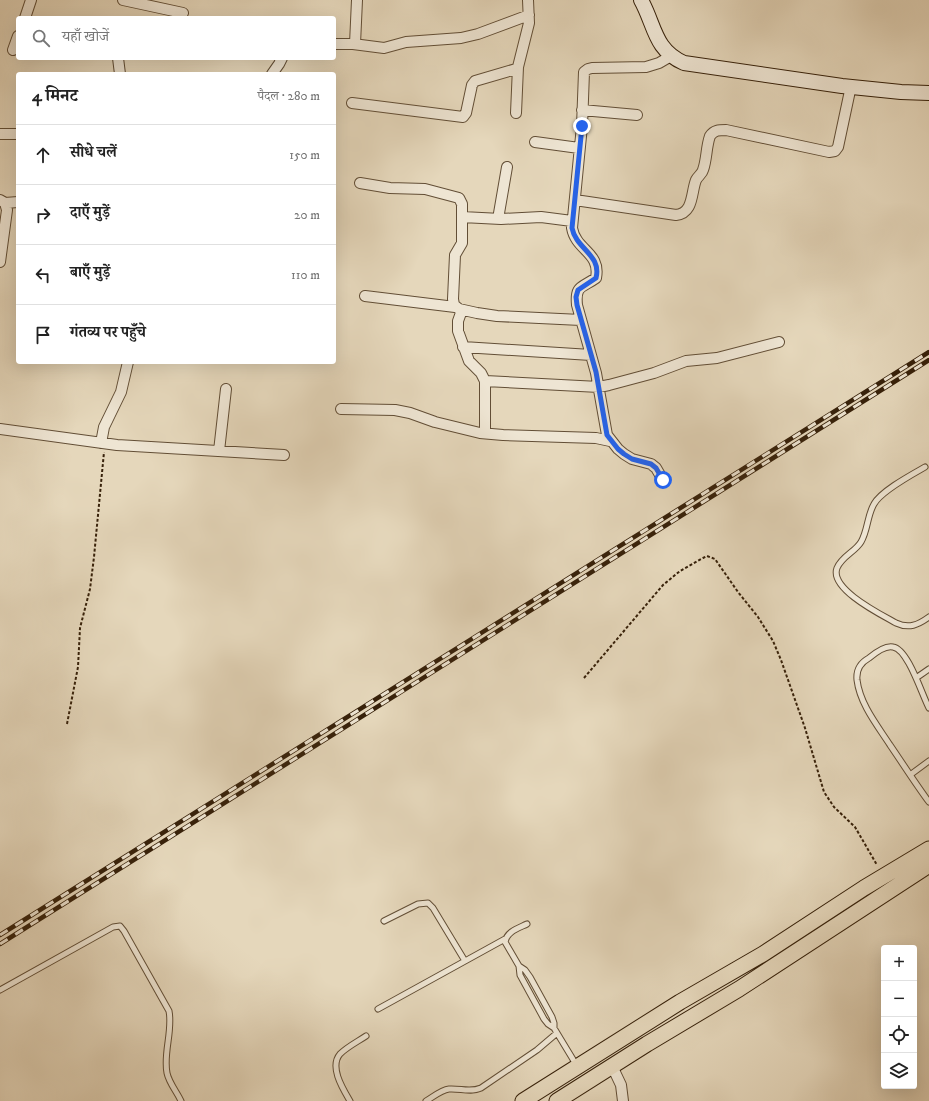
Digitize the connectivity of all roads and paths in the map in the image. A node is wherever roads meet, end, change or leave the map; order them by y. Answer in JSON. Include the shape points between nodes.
{"nodes":[{"id":1,"x":31,"y":0,"type":"edge"},
{"id":2,"x":123,"y":0,"type":"edge"},
{"id":3,"x":357,"y":0,"type":"edge"},
{"id":4,"x":528,"y":0,"type":"edge"},
{"id":5,"x":641,"y":0,"type":"edge"},
{"id":6,"x":183,"y":13,"type":"dead end"},
{"id":7,"x":529,"y":15,"type":"junction"},
{"id":8,"x":25,"y":16,"type":"edge"},
{"id":9,"x":16,"y":42,"type":"edge"},
{"id":10,"x":336,"y":44,"type":"edge"},
{"id":11,"x":355,"y":44,"type":"junction"},
{"id":12,"x":13,"y":50,"type":"dead end"},
{"id":13,"x":671,"y":56,"type":"junction"},
{"id":14,"x":118,"y":60,"type":"edge"},
{"id":15,"x":281,"y":60,"type":"edge"},
{"id":16,"x":518,"y":67,"type":"junction"},
{"id":17,"x":120,"y":72,"type":"edge"},
{"id":18,"x":273,"y":72,"type":"edge"},
{"id":19,"x":851,"y":86,"type":"junction"},
{"id":20,"x":929,"y":93,"type":"edge"},
{"id":21,"x":352,"y":103,"type":"dead end"},
{"id":22,"x":582,"y":110,"type":"junction"},
{"id":23,"x":516,"y":113,"type":"dead end"},
{"id":24,"x":637,"y":115,"type":"dead end"},
{"id":25,"x":0,"y":134,"type":"edge"},
{"id":26,"x":16,"y":134,"type":"edge"},
{"id":27,"x":535,"y":142,"type":"dead end"},
{"id":28,"x":579,"y":148,"type":"junction"},
{"id":29,"x":508,"y":167,"type":"dead end"},
{"id":30,"x":360,"y":183,"type":"dead end"},
{"id":31,"x":575,"y":200,"type":"junction"},
{"id":32,"x":2,"y":201,"type":"edge"},
{"id":33,"x":16,"y":202,"type":"edge"},
{"id":34,"x":462,"y":217,"type":"junction"},
{"id":35,"x":498,"y":219,"type":"junction"},
{"id":36,"x":572,"y":221,"type":"junction"},
{"id":37,"x":0,"y":262,"type":"edge"},
{"id":38,"x":365,"y":296,"type":"dead end"},
{"id":39,"x":458,"y":308,"type":"junction"},
{"id":40,"x":582,"y":320,"type":"junction"},
{"id":41,"x":779,"y":342,"type":"dead end"},
{"id":42,"x":463,"y":347,"type":"junction"},
{"id":43,"x":591,"y":355,"type":"junction"},
{"id":44,"x":128,"y":364,"type":"edge"},
{"id":45,"x":485,"y":381,"type":"junction"},
{"id":46,"x":599,"y":387,"type":"junction"},
{"id":47,"x":226,"y":389,"type":"dead end"},
{"id":48,"x":341,"y":409,"type":"dead end"},
{"id":49,"x":0,"y":429,"type":"edge"},
{"id":50,"x":485,"y":433,"type":"junction"},
{"id":51,"x":610,"y":440,"type":"junction"},
{"id":52,"x":103,"y":443,"type":"junction"},
{"id":53,"x":219,"y":451,"type":"junction"},
{"id":54,"x":284,"y":455,"type":"dead end"},
{"id":55,"x":925,"y":467,"type":"dead end"},
{"id":56,"x":663,"y":480,"type":"dead end"},
{"id":57,"x":929,"y":616,"type":"edge"},
{"id":58,"x":929,"y":669,"type":"edge"},
{"id":59,"x":584,"y":678,"type":"dead end"},
{"id":60,"x":916,"y":678,"type":"junction"},
{"id":61,"x":929,"y":708,"type":"edge"},
{"id":62,"x":67,"y":724,"type":"dead end"},
{"id":63,"x":929,"y":761,"type":"edge"},
{"id":64,"x":910,"y":775,"type":"junction"},
{"id":65,"x":929,"y":802,"type":"edge"},
{"id":66,"x":929,"y":849,"type":"edge"},
{"id":67,"x":929,"y":865,"type":"edge"},
{"id":68,"x":883,"y":876,"type":"junction"},
{"id":69,"x":384,"y":921,"type":"dead end"},
{"id":70,"x":527,"y":924,"type":"dead end"},
{"id":71,"x":505,"y":939,"type":"junction"},
{"id":72,"x":465,"y":961,"type":"junction"},
{"id":73,"x":519,"y":966,"type":"junction"},
{"id":74,"x":0,"y":990,"type":"edge"},
{"id":75,"x":378,"y":1009,"type":"dead end"},
{"id":76,"x":554,"y":1028,"type":"junction"},
{"id":77,"x":557,"y":1033,"type":"junction"},
{"id":78,"x":366,"y":1036,"type":"dead end"},
{"id":79,"x":612,"y":1066,"type":"junction"},
{"id":80,"x":577,"y":1067,"type":"junction"},
{"id":81,"x":181,"y":1101,"type":"edge"},
{"id":82,"x":350,"y":1101,"type":"edge"},
{"id":83,"x":426,"y":1101,"type":"edge"},
{"id":84,"x":523,"y":1101,"type":"edge"},
{"id":85,"x":557,"y":1101,"type":"edge"},
{"id":86,"x":623,"y":1101,"type":"edge"}],
"edges":[{"from":1,"to":8,"type":"street"},
{"from":2,"to":6,"type":"street"},
{"from":3,"to":11,"type":"street"},
{"from":4,"to":7,"type":"street"},
{"from":5,"to":13,"type":"street","via":[[658,41]]},
{"from":7,"to":11,"type":"street","via":[[466,37],[410,41],[384,48]]},
{"from":7,"to":16,"type":"street"},
{"from":9,"to":12,"type":"street"},
{"from":10,"to":11,"type":"street"},
{"from":13,"to":19,"type":"street","via":[[697,66]]},
{"from":13,"to":22,"type":"street","via":[[646,67],[588,69],[584,74]]},
{"from":14,"to":17,"type":"street"},
{"from":15,"to":18,"type":"street"},
{"from":16,"to":21,"type":"street","via":[[475,81],[463,117]]},
{"from":16,"to":23,"type":"street"},
{"from":19,"to":20,"type":"street"},
{"from":19,"to":31,"type":"street","via":[[835,151],[829,152],[718,130],[710,136],[703,169],[696,180],[688,208],[681,214]]},
{"from":22,"to":24,"type":"street"},
{"from":22,"to":28,"type":"street"},
{"from":25,"to":26,"type":"street"},
{"from":27,"to":28,"type":"street"},
{"from":28,"to":31,"type":"street"},
{"from":29,"to":35,"type":"street"},
{"from":30,"to":34,"type":"street","via":[[390,188],[425,189],[457,197],[461,200]]},
{"from":31,"to":36,"type":"street"},
{"from":32,"to":33,"type":"street"},
{"from":32,"to":37,"type":"street","via":[[7,210]]},
{"from":34,"to":35,"type":"street"},
{"from":34,"to":39,"type":"street","via":[[462,243],[456,251],[454,261],[453,299]]},
{"from":35,"to":36,"type":"street","via":[[541,217]]},
{"from":36,"to":40,"type":"street","via":[[575,238],[596,266],[596,278],[577,292],[577,305]]},
{"from":38,"to":39,"type":"street"},
{"from":39,"to":40,"type":"street","via":[[497,316]]},
{"from":39,"to":42,"type":"street","via":[[457,326]]},
{"from":40,"to":43,"type":"street"},
{"from":41,"to":46,"type":"street","via":[[728,356],[686,361]]},
{"from":42,"to":43,"type":"street"},
{"from":42,"to":45,"type":"street","via":[[469,361]]},
{"from":43,"to":46,"type":"street"},
{"from":44,"to":52,"type":"street","via":[[121,392],[104,427]]},
{"from":45,"to":46,"type":"street"},
{"from":45,"to":50,"type":"street"},
{"from":46,"to":51,"type":"street","via":[[605,430]]},
{"from":47,"to":53,"type":"street"},
{"from":48,"to":50,"type":"street","via":[[395,410],[457,428]]},
{"from":49,"to":52,"type":"street"},
{"from":50,"to":51,"type":"street"},
{"from":51,"to":56,"type":"street","via":[[632,459],[651,464]]},
{"from":52,"to":53,"type":"street"},
{"from":52,"to":62,"type":"path","via":[[94,558],[90,589],[80,628],[78,667]]},
{"from":53,"to":54,"type":"street"},
{"from":55,"to":57,"type":"lane","via":[[886,491],[874,503],[861,543],[843,559],[836,572],[837,578],[849,594],[896,623],[903,626],[915,625]]},
{"from":58,"to":60,"type":"lane"},
{"from":59,"to":68,"type":"path","via":[[647,602],[671,578],[707,556],[715,560],[773,641],[805,728],[824,792],[834,807],[854,827]]},
{"from":60,"to":61,"type":"lane"},
{"from":60,"to":64,"type":"lane","via":[[905,656],[893,647],[885,648],[865,660],[859,666],[857,676],[860,691],[872,718]]},
{"from":63,"to":64,"type":"lane"},
{"from":64,"to":65,"type":"lane"},
{"from":66,"to":68,"type":"main road"},
{"from":67,"to":79,"type":"main road","via":[[739,989]]},
{"from":68,"to":80,"type":"main road","via":[[763,954],[680,1002]]},
{"from":69,"to":72,"type":"lane","via":[[418,904],[428,903]]},
{"from":70,"to":71,"type":"lane","via":[[507,935]]},
{"from":71,"to":72,"type":"lane"},
{"from":71,"to":73,"type":"lane"},
{"from":72,"to":75,"type":"lane"},
{"from":73,"to":76,"type":"lane","via":[[520,975],[544,1019]]},
{"from":73,"to":76,"type":"lane","via":[[527,972],[533,982],[552,1017]]},
{"from":74,"to":81,"type":"lane","via":[[114,926],[120,926],[169,1011],[167,1071]]},
{"from":76,"to":77,"type":"lane"},
{"from":77,"to":80,"type":"lane"},
{"from":77,"to":83,"type":"lane","via":[[537,1050],[481,1088],[475,1091],[444,1090]]},
{"from":78,"to":82,"type":"lane","via":[[344,1051],[336,1061],[338,1077]]},
{"from":79,"to":85,"type":"main road"},
{"from":79,"to":86,"type":"street","via":[[621,1085]]},
{"from":80,"to":84,"type":"main road"}]}
